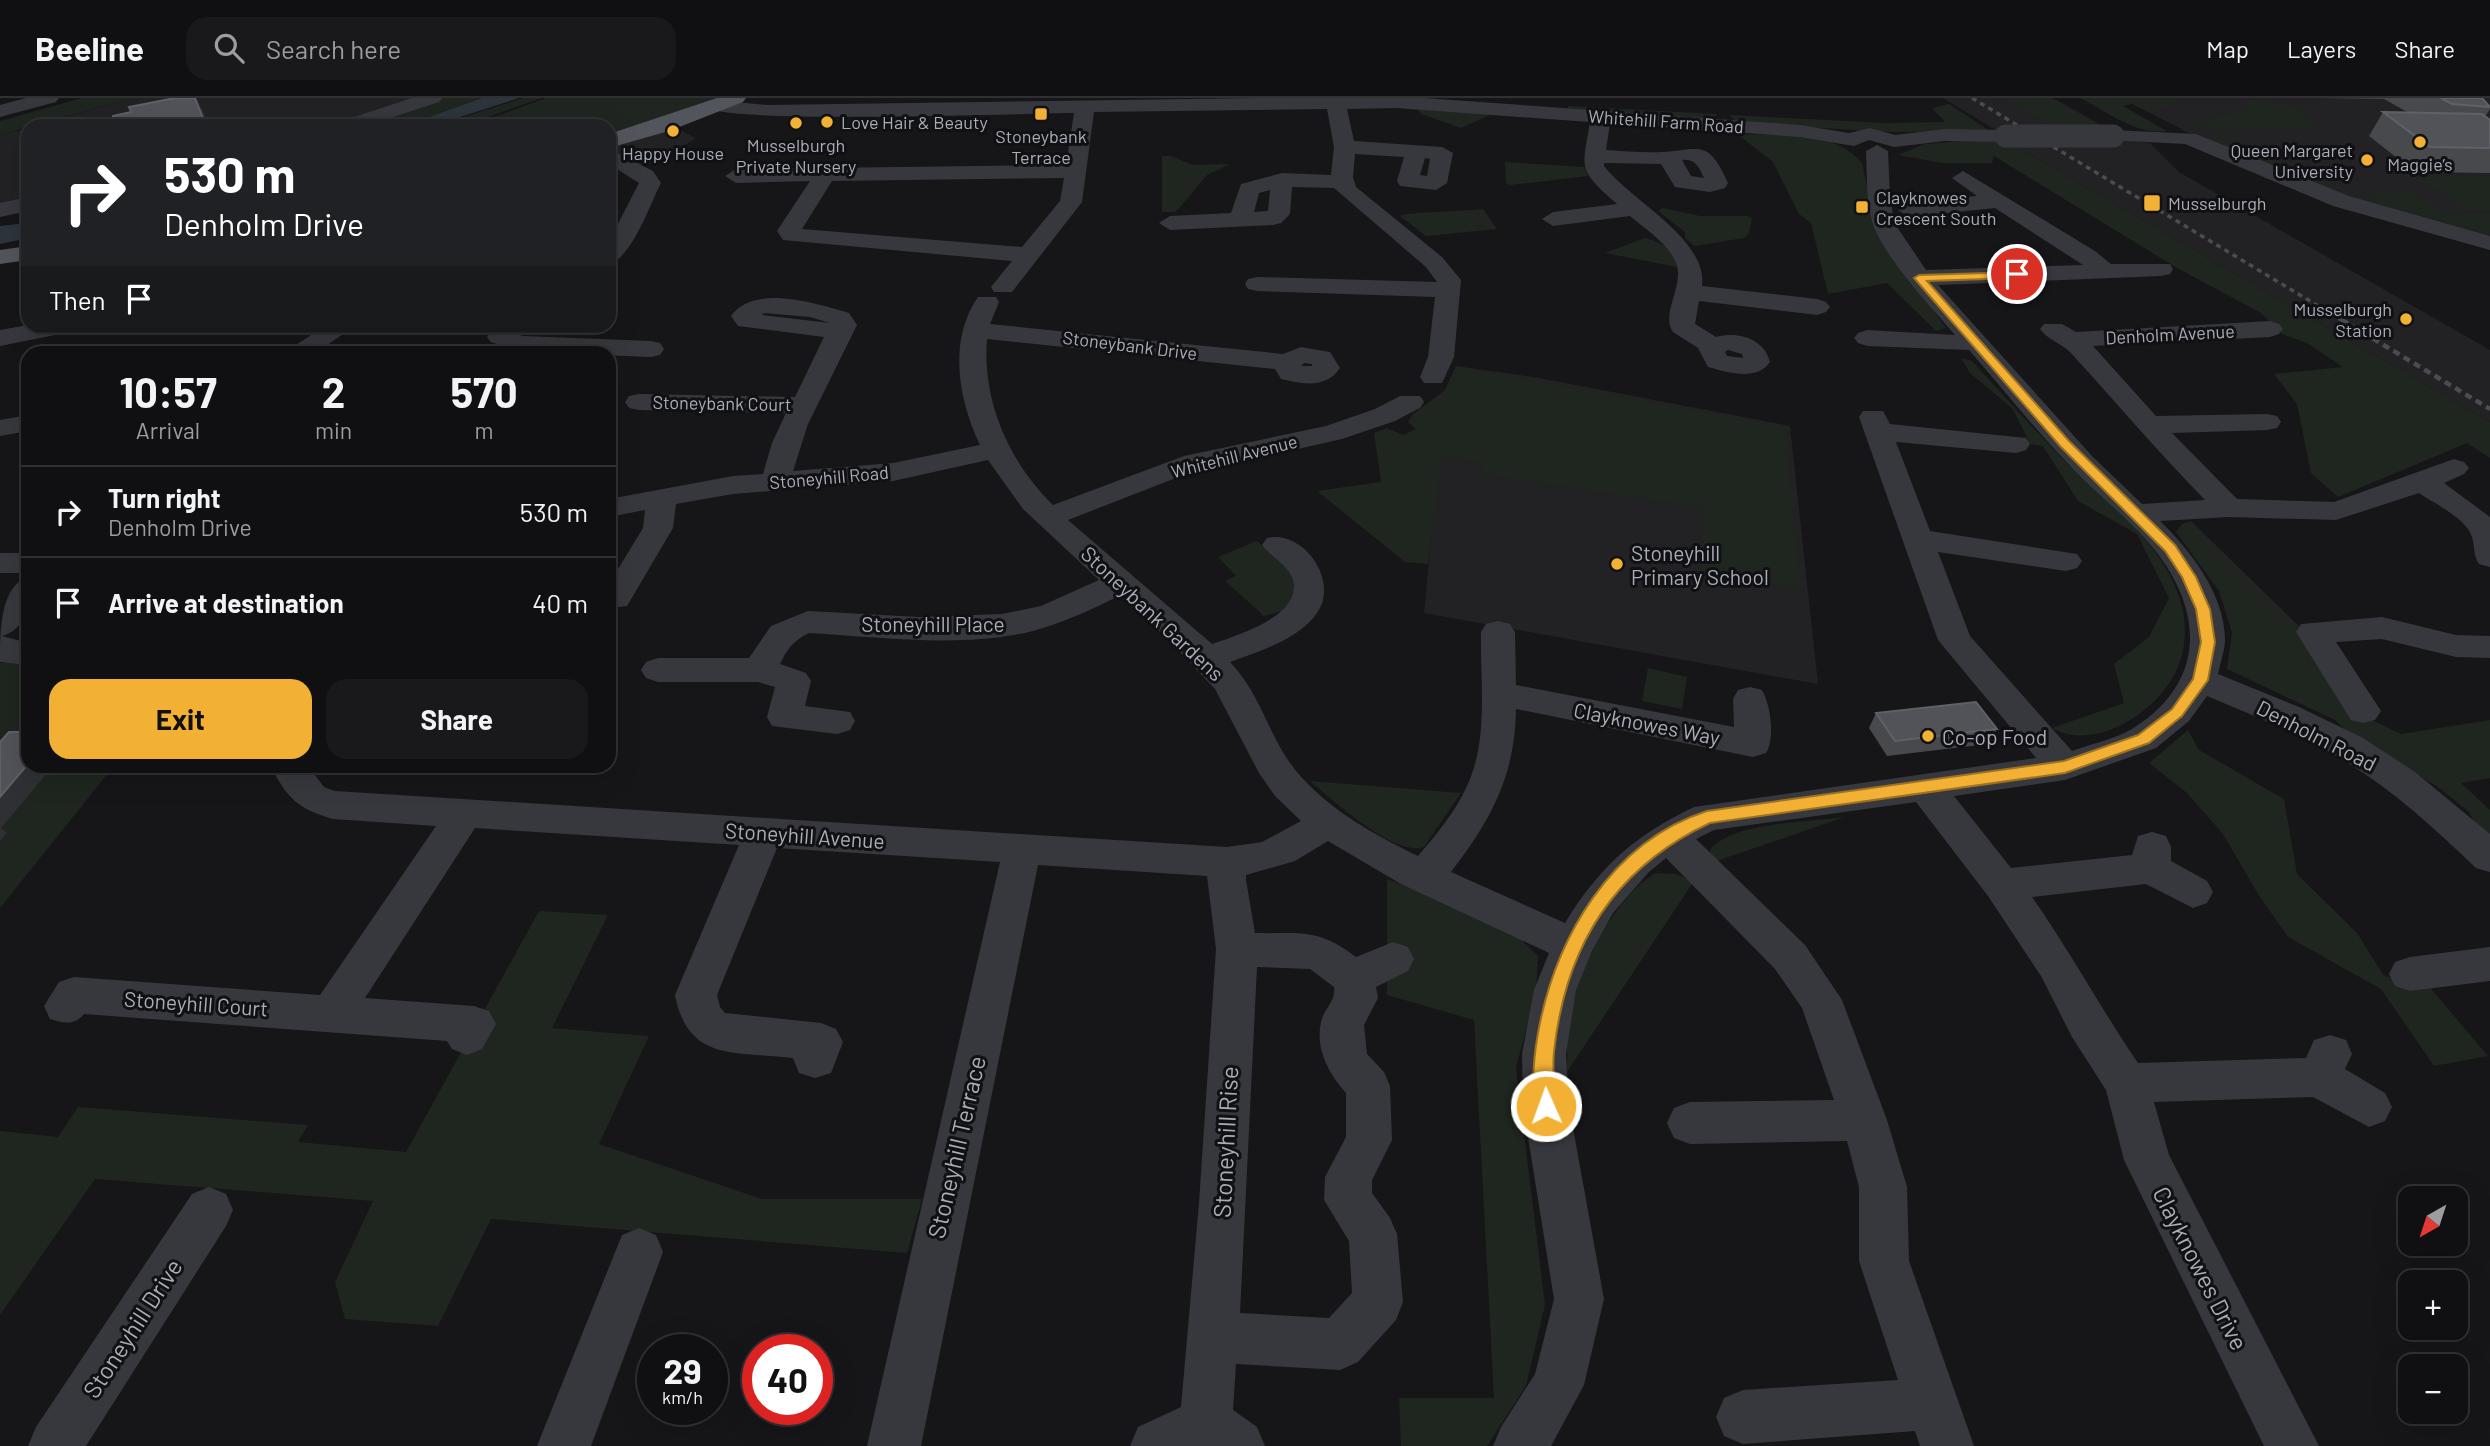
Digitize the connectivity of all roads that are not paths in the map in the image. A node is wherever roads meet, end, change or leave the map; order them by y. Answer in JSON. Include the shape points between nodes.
{"nodes":[{"id":1,"x":49,"y":98,"type":"edge"},
{"id":2,"x":432,"y":98,"type":"edge"},
{"id":3,"x":736,"y":98,"type":"edge"},
{"id":4,"x":1335,"y":102,"type":"junction"},
{"id":5,"x":934,"y":103,"type":"edge"},
{"id":6,"x":714,"y":106,"type":"junction"},
{"id":7,"x":1085,"y":106,"type":"junction"},
{"id":8,"x":1721,"y":106,"type":"dead end"},
{"id":9,"x":0,"y":111,"type":"edge"},
{"id":10,"x":1601,"y":116,"type":"junction"},
{"id":11,"x":367,"y":119,"type":"edge"},
{"id":12,"x":1727,"y":126,"type":"junction"},
{"id":13,"x":616,"y":139,"type":"edge"},
{"id":14,"x":1875,"y":144,"type":"junction"},
{"id":15,"x":1345,"y":147,"type":"junction"},
{"id":16,"x":1413,"y":151,"type":"dead end"},
{"id":17,"x":1592,"y":156,"type":"junction"},
{"id":18,"x":1666,"y":158,"type":"dead end"},
{"id":19,"x":616,"y":159,"type":"edge"},
{"id":20,"x":1075,"y":171,"type":"junction"},
{"id":21,"x":736,"y":176,"type":"dead end"},
{"id":22,"x":824,"y":176,"type":"junction"},
{"id":23,"x":1963,"y":178,"type":"dead end"},
{"id":24,"x":1282,"y":180,"type":"junction"},
{"id":25,"x":1343,"y":182,"type":"junction"},
{"id":26,"x":1998,"y":201,"type":"junction"},
{"id":27,"x":21,"y":206,"type":"edge"},
{"id":28,"x":1633,"y":209,"type":"junction"},
{"id":29,"x":0,"y":210,"type":"edge"},
{"id":30,"x":1909,"y":210,"type":"dead end"},
{"id":31,"x":1553,"y":219,"type":"dead end"},
{"id":32,"x":1240,"y":220,"type":"junction"},
{"id":33,"x":1169,"y":223,"type":"dead end"},
{"id":34,"x":2490,"y":243,"type":"edge"},
{"id":35,"x":616,"y":250,"type":"edge"},
{"id":36,"x":21,"y":254,"type":"edge"},
{"id":37,"x":1030,"y":254,"type":"junction"},
{"id":38,"x":0,"y":257,"type":"edge"},
{"id":39,"x":2161,"y":269,"type":"dead end"},
{"id":40,"x":2105,"y":271,"type":"junction"},
{"id":41,"x":1919,"y":278,"type":"junction"},
{"id":42,"x":1268,"y":282,"type":"dead end"},
{"id":43,"x":1450,"y":290,"type":"junction"},
{"id":44,"x":1688,"y":292,"type":"junction"},
{"id":45,"x":1817,"y":307,"type":"dead end"},
{"id":46,"x":2270,"y":329,"type":"dead end"},
{"id":47,"x":974,"y":331,"type":"junction"},
{"id":48,"x":28,"y":333,"type":"edge"},
{"id":49,"x":330,"y":333,"type":"edge"},
{"id":50,"x":503,"y":333,"type":"edge"},
{"id":51,"x":839,"y":333,"type":"dead end"},
{"id":52,"x":1883,"y":334,"type":"dead end"},
{"id":53,"x":0,"y":338,"type":"edge"},
{"id":54,"x":1976,"y":342,"type":"junction"},
{"id":55,"x":308,"y":346,"type":"edge"},
{"id":56,"x":572,"y":346,"type":"edge"},
{"id":57,"x":1713,"y":346,"type":"dead end"},
{"id":58,"x":616,"y":348,"type":"edge"},
{"id":59,"x":651,"y":349,"type":"dead end"},
{"id":60,"x":1286,"y":362,"type":"dead end"},
{"id":61,"x":1433,"y":377,"type":"dead end"},
{"id":62,"x":639,"y":402,"type":"dead end"},
{"id":63,"x":805,"y":405,"type":"junction"},
{"id":64,"x":1399,"y":415,"type":"dead end"},
{"id":65,"x":2267,"y":422,"type":"dead end"},
{"id":66,"x":21,"y":424,"type":"edge"},
{"id":67,"x":2148,"y":425,"type":"junction"},
{"id":68,"x":0,"y":428,"type":"edge"},
{"id":69,"x":2016,"y":444,"type":"dead end"},
{"id":70,"x":995,"y":450,"type":"junction"},
{"id":71,"x":2454,"y":468,"type":"dead end"},
{"id":72,"x":776,"y":481,"type":"junction"},
{"id":73,"x":2423,"y":482,"type":"junction"},
{"id":74,"x":662,"y":500,"type":"junction"},
{"id":75,"x":616,"y":507,"type":"edge"},
{"id":76,"x":2229,"y":508,"type":"junction"},
{"id":77,"x":2136,"y":513,"type":"junction"},
{"id":78,"x":1048,"y":517,"type":"junction"},
{"id":79,"x":1918,"y":539,"type":"junction"},
{"id":80,"x":1280,"y":552,"type":"dead end"},
{"id":81,"x":2490,"y":557,"type":"edge"},
{"id":82,"x":0,"y":563,"type":"edge"},
{"id":83,"x":21,"y":563,"type":"edge"},
{"id":84,"x":2053,"y":564,"type":"dead end"},
{"id":85,"x":1122,"y":582,"type":"junction"},
{"id":86,"x":21,"y":597,"type":"edge"},
{"id":87,"x":616,"y":599,"type":"dead end"},
{"id":88,"x":0,"y":626,"type":"edge"},
{"id":89,"x":1498,"y":632,"type":"dead end"},
{"id":90,"x":2490,"y":646,"type":"edge"},
{"id":91,"x":0,"y":647,"type":"edge"},
{"id":92,"x":21,"y":654,"type":"edge"},
{"id":93,"x":1207,"y":658,"type":"junction"},
{"id":94,"x":658,"y":670,"type":"dead end"},
{"id":95,"x":760,"y":670,"type":"junction"},
{"id":96,"x":2200,"y":680,"type":"junction"},
{"id":97,"x":1497,"y":693,"type":"junction"},
{"id":98,"x":1750,"y":699,"type":"dead end"},
{"id":99,"x":2363,"y":711,"type":"dead end"},
{"id":100,"x":837,"y":721,"type":"dead end"},
{"id":101,"x":2065,"y":767,"type":"junction"},
{"id":102,"x":293,"y":773,"type":"edge"},
{"id":103,"x":1926,"y":788,"type":"junction"},
{"id":104,"x":465,"y":813,"type":"junction"},
{"id":105,"x":1327,"y":821,"type":"junction"},
{"id":106,"x":764,"y":832,"type":"junction"},
{"id":107,"x":1668,"y":836,"type":"junction"},
{"id":108,"x":1022,"y":849,"type":"junction"},
{"id":109,"x":2490,"y":857,"type":"edge"},
{"id":110,"x":1227,"y":862,"type":"junction"},
{"id":111,"x":1425,"y":876,"type":"junction"},
{"id":112,"x":2002,"y":885,"type":"junction"},
{"id":113,"x":2193,"y":892,"type":"dead end"},
{"id":114,"x":1573,"y":946,"type":"junction"},
{"id":115,"x":1237,"y":949,"type":"junction"},
{"id":116,"x":2490,"y":964,"type":"edge"},
{"id":117,"x":2410,"y":974,"type":"dead end"},
{"id":118,"x":65,"y":1006,"type":"dead end"},
{"id":119,"x":333,"y":1011,"type":"junction"},
{"id":120,"x":467,"y":1036,"type":"dead end"},
{"id":121,"x":816,"y":1059,"type":"dead end"},
{"id":122,"x":2127,"y":1083,"type":"junction"},
{"id":123,"x":2369,"y":1107,"type":"dead end"},
{"id":124,"x":1864,"y":1121,"type":"junction"},
{"id":125,"x":1690,"y":1123,"type":"dead end"},
{"id":126,"x":209,"y":1210,"type":"dead end"},
{"id":127,"x":639,"y":1252,"type":"dead end"},
{"id":128,"x":1211,"y":1337,"type":"junction"},
{"id":129,"x":1743,"y":1417,"type":"dead end"},
{"id":130,"x":1939,"y":1425,"type":"edge"},
{"id":131,"x":1222,"y":1434,"type":"edge"},
{"id":132,"x":55,"y":1446,"type":"edge"},
{"id":133,"x":564,"y":1446,"type":"edge"},
{"id":134,"x":894,"y":1446,"type":"edge"},
{"id":135,"x":1157,"y":1446,"type":"edge"},
{"id":136,"x":1520,"y":1446,"type":"edge"},
{"id":137,"x":2292,"y":1446,"type":"edge"}],
"edges":[{"from":1,"to":9,"type":"street"},
{"from":2,"to":11,"type":"street"},
{"from":3,"to":6,"type":"main road"},
{"from":4,"to":7,"type":"street","name":"Whitehill Farm Road"},
{"from":4,"to":10,"type":"street","name":"Whitehill Farm Road","via":[[1443,104]]},
{"from":4,"to":15,"type":"street"},
{"from":5,"to":6,"type":"street","via":[[741,111]]},
{"from":5,"to":7,"type":"street"},
{"from":6,"to":13,"type":"main road"},
{"from":7,"to":20,"type":"street","name":"Stoneybank Gardens"},
{"from":8,"to":12,"type":"street"},
{"from":10,"to":12,"type":"street","name":"Whitehill Farm Road"},
{"from":10,"to":17,"type":"street"},
{"from":12,"to":14,"type":"street","name":"Whitehill Farm Road","via":[[1800,131]]},
{"from":14,"to":34,"type":"street","name":"Whitehill Farm Road","bridge":true,"via":[[1945,135],[2189,138],[2323,195]]},
{"from":14,"to":41,"type":"street","via":[[1884,224]]},
{"from":15,"to":16,"type":"street"},
{"from":15,"to":25,"type":"street"},
{"from":17,"to":18,"type":"street"},
{"from":17,"to":28,"type":"street","via":[[1595,170]]},
{"from":19,"to":35,"type":"street","via":[[650,183]]},
{"from":20,"to":22,"type":"street"},
{"from":20,"to":37,"type":"street","name":"Stoneybank Gardens","via":[[1071,202]]},
{"from":21,"to":22,"type":"street"},
{"from":22,"to":37,"type":"street","via":[[791,235]]},
{"from":23,"to":26,"type":"street"},
{"from":24,"to":25,"type":"street"},
{"from":24,"to":32,"type":"street","via":[[1249,189]]},
{"from":24,"to":32,"type":"street","via":[[1279,214]]},
{"from":25,"to":43,"type":"street","via":[[1346,190],[1434,262],[1449,281]]},
{"from":26,"to":30,"type":"street"},
{"from":26,"to":40,"type":"street"},
{"from":27,"to":29,"type":"street"},
{"from":28,"to":31,"type":"street"},
{"from":28,"to":44,"type":"street","via":[[1684,252],[1691,272]]},
{"from":32,"to":33,"type":"street"},
{"from":36,"to":38,"type":"main road"},
{"from":37,"to":47,"type":"street","name":"Stoneybank Gardens","via":[[995,294]]},
{"from":39,"to":40,"type":"street"},
{"from":40,"to":41,"type":"street"},
{"from":41,"to":54,"type":"street"},
{"from":42,"to":43,"type":"street"},
{"from":43,"to":61,"type":"street","via":[[1441,357]]},
{"from":44,"to":45,"type":"street"},
{"from":44,"to":57,"type":"street","via":[[1682,327]]},
{"from":46,"to":67,"type":"street","name":"Denholm Avenue","via":[[2062,334]]},
{"from":47,"to":60,"type":"street","name":"Stoneybank Drive"},
{"from":47,"to":70,"type":"street","name":"Stoneybank Gardens","via":[[971,354],[977,398]]},
{"from":48,"to":53,"type":"street"},
{"from":49,"to":55,"type":"street"},
{"from":50,"to":56,"type":"street","via":[[500,337],[520,344]]},
{"from":51,"to":63,"type":"street","name":"Stoneybank Court"},
{"from":52,"to":54,"type":"street","via":[[1941,343]]},
{"from":54,"to":77,"type":"street","via":[[2065,443]]},
{"from":58,"to":59,"type":"street"},
{"from":62,"to":63,"type":"street","name":"Stoneybank Court"},
{"from":63,"to":72,"type":"street","name":"Stoneybank Court"},
{"from":64,"to":78,"type":"street","name":"Whitehill Avenue","via":[[1345,431],[1192,462]]},
{"from":65,"to":67,"type":"street"},
{"from":66,"to":68,"type":"street"},
{"from":67,"to":76,"type":"street","name":"Denholm Avenue"},
{"from":69,"to":79,"type":"street","via":[[1876,425]]},
{"from":70,"to":72,"type":"street","name":"Stoneyhill Road","via":[[893,472]]},
{"from":70,"to":78,"type":"street","name":"Stoneybank Gardens","via":[[1013,480]]},
{"from":71,"to":73,"type":"street"},
{"from":72,"to":74,"type":"street","name":"Stoneyhill Road"},
{"from":73,"to":76,"type":"street","via":[[2336,511]]},
{"from":73,"to":81,"type":"street","via":[[2474,517],[2487,534]]},
{"from":74,"to":75,"type":"street","name":"Stoneyhill Road"},
{"from":74,"to":87,"type":"street","via":[[658,528]]},
{"from":76,"to":77,"type":"street"},
{"from":77,"to":96,"type":"street","via":[[2170,548],[2203,609],[2208,642]]},
{"from":78,"to":85,"type":"street","name":"Stoneybank Gardens"},
{"from":79,"to":84,"type":"street"},
{"from":79,"to":101,"type":"street","via":[[1955,640]]},
{"from":80,"to":93,"type":"street","via":[[1308,576],[1311,594],[1302,615]]},
{"from":82,"to":83,"type":"street"},
{"from":85,"to":93,"type":"street","name":"Stoneybank Gardens"},
{"from":85,"to":95,"type":"street","name":"Stoneyhill Place","via":[[1064,610],[983,627],[808,622],[788,627],[778,636]]},
{"from":86,"to":88,"type":"street"},
{"from":89,"to":97,"type":"street"},
{"from":90,"to":99,"type":"street","via":[[2456,646],[2382,628],[2312,632]]},
{"from":91,"to":92,"type":"street"},
{"from":93,"to":105,"type":"street","name":"Stoneybank Gardens","via":[[1235,691],[1277,772]]},
{"from":94,"to":95,"type":"street"},
{"from":95,"to":100,"type":"street","via":[[794,681],[785,717]]},
{"from":96,"to":101,"type":"street","via":[[2177,712],[2143,739]]},
{"from":96,"to":109,"type":"street","name":"Denholm Road","via":[[2316,729],[2368,758],[2449,819]]},
{"from":97,"to":98,"type":"street","name":"Clayknowes Way","via":[[1753,744]]},
{"from":97,"to":111,"type":"street","via":[[1491,774]]},
{"from":101,"to":103,"type":"street"},
{"from":102,"to":104,"type":"street","name":"Stoneyhill Avenue","via":[[311,797],[334,805]]},
{"from":103,"to":107,"type":"street","via":[[1707,817]]},
{"from":103,"to":112,"type":"street","name":"Clayknowes Drive"},
{"from":104,"to":106,"type":"street","name":"Stoneyhill Avenue"},
{"from":104,"to":119,"type":"street"},
{"from":105,"to":110,"type":"street","name":"Stoneyhill Avenue","via":[[1296,845],[1272,856]]},
{"from":105,"to":111,"type":"street","name":"Stoneybank Gardens"},
{"from":106,"to":108,"type":"street","name":"Stoneyhill Avenue"},
{"from":106,"to":121,"type":"street","via":[[696,995],[700,1015],[714,1030],[821,1042]]},
{"from":107,"to":114,"type":"street","via":[[1635,861],[1599,902]]},
{"from":107,"to":124,"type":"street","via":[[1790,957],[1821,1000]]},
{"from":108,"to":110,"type":"street","name":"Stoneyhill Avenue"},
{"from":108,"to":134,"type":"street","name":"Stoneyhill Terrace"},
{"from":110,"to":115,"type":"street","name":"Stoneyhill Rise"},
{"from":111,"to":114,"type":"street","name":"Stoneybank Gardens"},
{"from":112,"to":113,"type":"street","via":[[2151,858]]},
{"from":112,"to":122,"type":"street","name":"Clayknowes Drive"},
{"from":114,"to":136,"type":"street","via":[[1555,990],[1544,1054],[1546,1106],[1579,1299],[1558,1385]]},
{"from":115,"to":128,"type":"street","name":"Stoneyhill Rise"},
{"from":115,"to":128,"type":"street","via":[[1319,952],[1373,969],[1342,1023],[1346,1062],[1368,1086],[1369,1140],[1348,1177],[1348,1200],[1373,1234],[1378,1302],[1340,1344]]},
{"from":116,"to":117,"type":"street"},
{"from":118,"to":119,"type":"street","name":"Stoneyhill Court","via":[[74,995]]},
{"from":119,"to":120,"type":"street","name":"Stoneyhill Court","via":[[474,1024]]},
{"from":122,"to":123,"type":"street","via":[[2325,1066]]},
{"from":122,"to":137,"type":"street","name":"Clayknowes Drive","via":[[2147,1160]]},
{"from":124,"to":125,"type":"street"},
{"from":124,"to":130,"type":"street","via":[[1883,1187],[1884,1261]]},
{"from":126,"to":132,"type":"street","name":"Stoneyhill Drive"},
{"from":127,"to":133,"type":"street"},
{"from":128,"to":131,"type":"street","name":"Stoneyhill Rise"},
{"from":129,"to":130,"type":"street"},
{"from":131,"to":135,"type":"street","name":"Stoneyhill Rise"}]}
